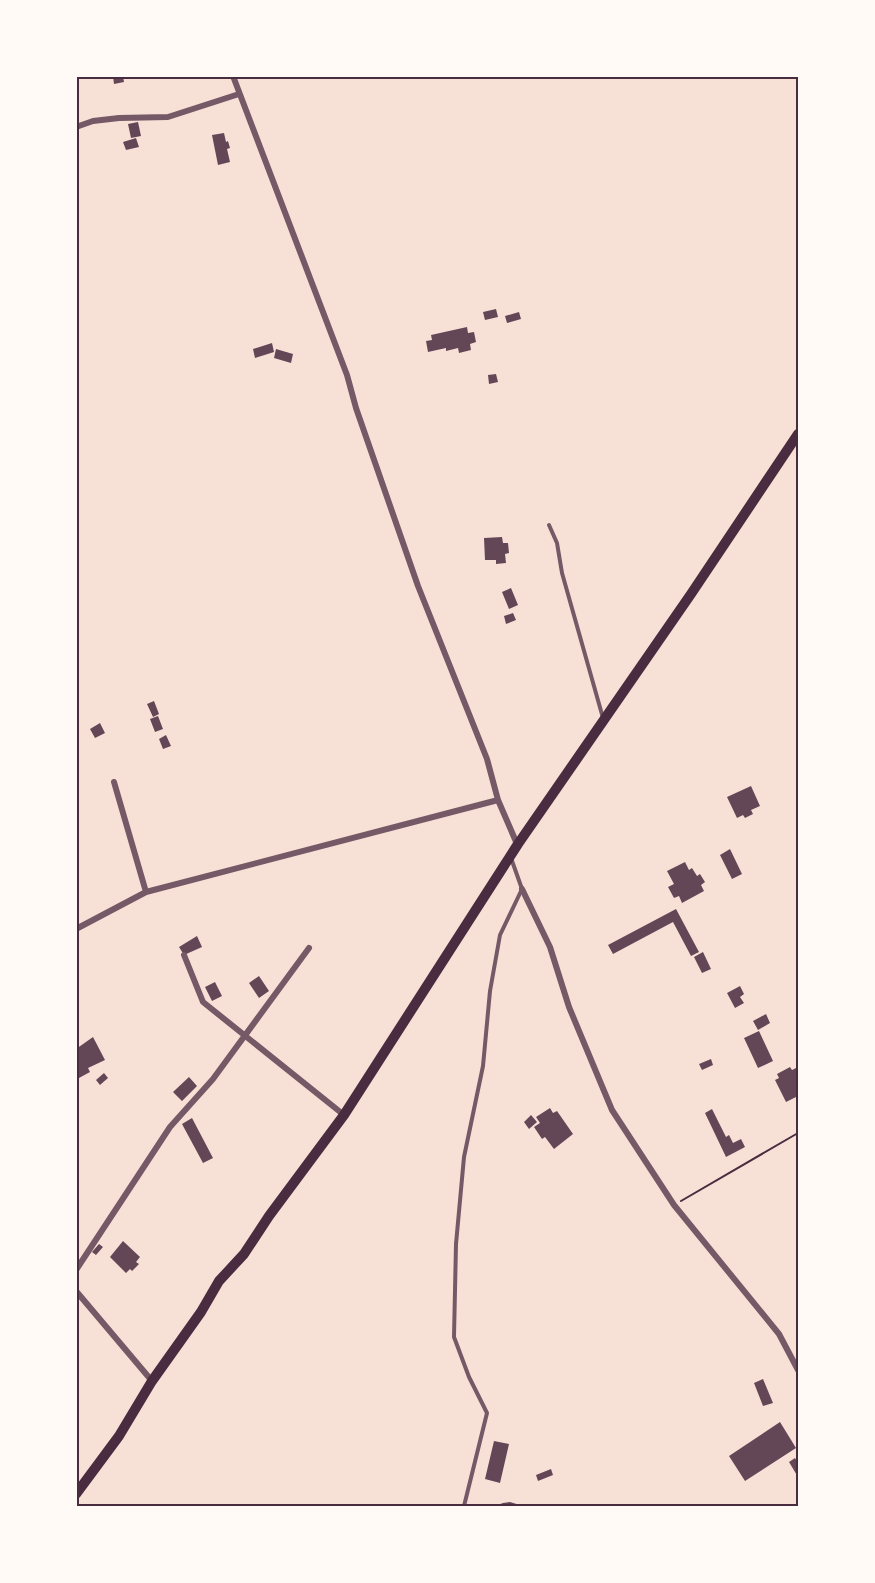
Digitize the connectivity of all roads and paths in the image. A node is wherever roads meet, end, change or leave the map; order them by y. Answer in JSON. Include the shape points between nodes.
{"nodes":[{"id":1,"x":233,"y":76,"type":"edge"},
{"id":2,"x":239,"y":94,"type":"junction"},
{"id":3,"x":76,"y":127,"type":"edge"},
{"id":4,"x":798,"y":434,"type":"edge"},
{"id":5,"x":549,"y":525,"type":"dead end"},
{"id":6,"x":603,"y":721,"type":"junction"},
{"id":7,"x":114,"y":782,"type":"dead end"},
{"id":8,"x":498,"y":800,"type":"junction"},
{"id":9,"x":518,"y":844,"type":"junction"},
{"id":10,"x":511,"y":857,"type":"junction"},
{"id":11,"x":522,"y":890,"type":"junction"},
{"id":12,"x":146,"y":892,"type":"junction"},
{"id":13,"x":76,"y":929,"type":"edge"},
{"id":14,"x":309,"y":948,"type":"dead end"},
{"id":15,"x":183,"y":955,"type":"dead end"},
{"id":16,"x":246,"y":1037,"type":"junction"},
{"id":17,"x":344,"y":1115,"type":"junction"},
{"id":18,"x":798,"y":1133,"type":"edge"},
{"id":19,"x":674,"y":1205,"type":"junction"},
{"id":20,"x":76,"y":1270,"type":"edge"},
{"id":21,"x":76,"y":1291,"type":"edge"},
{"id":22,"x":798,"y":1370,"type":"edge"},
{"id":23,"x":152,"y":1381,"type":"junction"},
{"id":24,"x":76,"y":1494,"type":"edge"},
{"id":25,"x":464,"y":1506,"type":"edge"}],
"edges":[{"from":1,"to":2,"type":"street"},
{"from":2,"to":3,"type":"street","via":[[168,117],[110,118]]},
{"from":2,"to":8,"type":"street","via":[[347,375],[418,586],[487,759]]},
{"from":4,"to":6,"type":"main road"},
{"from":5,"to":6,"type":"lane"},
{"from":6,"to":9,"type":"main road"},
{"from":7,"to":12,"type":"street"},
{"from":8,"to":9,"type":"street"},
{"from":8,"to":12,"type":"street"},
{"from":9,"to":10,"type":"main road"},
{"from":10,"to":11,"type":"lane"},
{"from":10,"to":17,"type":"main road"},
{"from":11,"to":19,"type":"street","via":[[550,947],[569,1007],[612,1110]]},
{"from":11,"to":25,"type":"lane","via":[[500,935],[483,1066],[464,1157],[456,1244],[454,1336],[487,1413]]},
{"from":12,"to":13,"type":"street"},
{"from":14,"to":16,"type":"street"},
{"from":15,"to":16,"type":"street","via":[[203,1002]]},
{"from":16,"to":17,"type":"street"},
{"from":16,"to":20,"type":"street","via":[[170,1127]]},
{"from":17,"to":23,"type":"main road","via":[[244,1254],[219,1281]]},
{"from":18,"to":19,"type":"path"},
{"from":19,"to":22,"type":"street","via":[[779,1334]]},
{"from":21,"to":23,"type":"street"},
{"from":23,"to":24,"type":"main road","via":[[119,1436]]}]}
